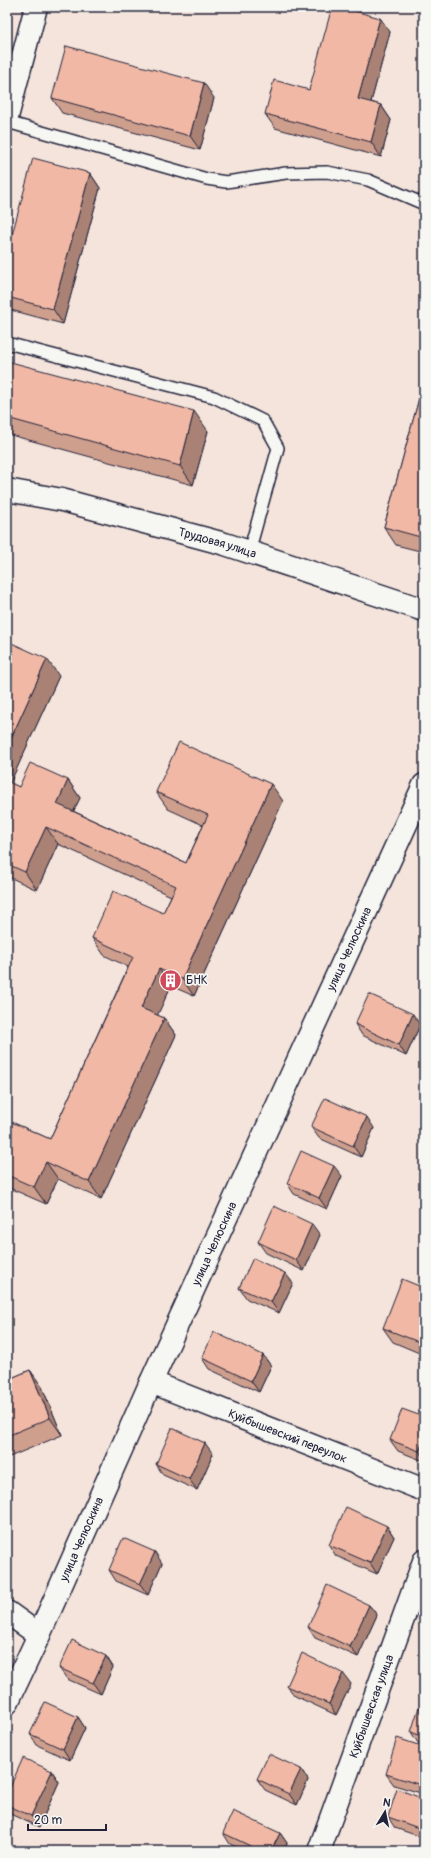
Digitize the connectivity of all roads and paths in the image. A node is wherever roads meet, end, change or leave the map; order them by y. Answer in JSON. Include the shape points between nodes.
{"nodes":[{"id":1,"x":36,"y":7,"type":"edge"},
{"id":2,"x":7,"y":117,"type":"edge"},
{"id":3,"x":7,"y":122,"type":"edge"},
{"id":4,"x":424,"y":204,"type":"edge"},
{"id":5,"x":7,"y":343,"type":"edge"},
{"id":6,"x":7,"y":490,"type":"edge"},
{"id":7,"x":249,"y":552,"type":"junction"},
{"id":8,"x":424,"y":610,"type":"edge"},
{"id":9,"x":424,"y":786,"type":"edge"},
{"id":10,"x":151,"y":1382,"type":"junction"},
{"id":11,"x":424,"y":1490,"type":"edge"},
{"id":12,"x":424,"y":1561,"type":"edge"},
{"id":13,"x":7,"y":1612,"type":"edge"},
{"id":14,"x":39,"y":1635,"type":"junction"},
{"id":15,"x":7,"y":1702,"type":"edge"},
{"id":16,"x":319,"y":1851,"type":"edge"}],
"edges":[{"from":1,"to":2,"type":"street"},
{"from":3,"to":4,"type":"lane","via":[[207,179],[226,182],[286,173],[327,172],[368,180]]},
{"from":5,"to":7,"type":"lane","via":[[214,397],[263,421],[278,448]]},
{"from":6,"to":7,"type":"street","name":"Трудовая улица","via":[[62,500]]},
{"from":7,"to":8,"type":"street","name":"Трудовая улица"},
{"from":9,"to":10,"type":"street","name":"улица Челюскина"},
{"from":10,"to":11,"type":"street","name":"Куйбышевский переулок"},
{"from":10,"to":14,"type":"street","name":"улица Челюскина"},
{"from":12,"to":16,"type":"street","name":"Куйбышевская улица"},
{"from":13,"to":14,"type":"street"},
{"from":14,"to":15,"type":"street","name":"улица Челюскина"}]}
